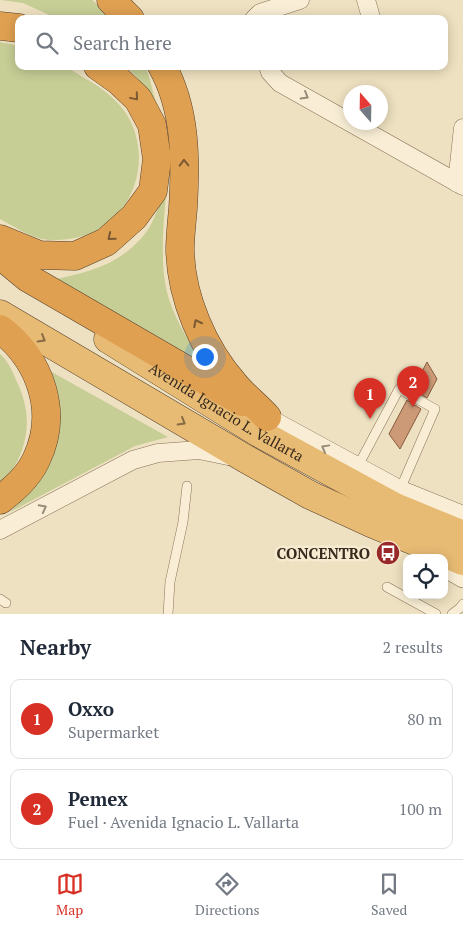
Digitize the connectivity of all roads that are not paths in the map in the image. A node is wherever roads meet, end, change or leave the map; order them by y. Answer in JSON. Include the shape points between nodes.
{"nodes":[{"id":1,"x":111,"y":0,"type":"edge"},
{"id":2,"x":300,"y":0,"type":"edge"},
{"id":3,"x":126,"y":15,"type":"edge"},
{"id":4,"x":259,"y":15,"type":"edge"},
{"id":5,"x":0,"y":26,"type":"edge"},
{"id":6,"x":15,"y":28,"type":"edge"},
{"id":7,"x":104,"y":70,"type":"edge"},
{"id":8,"x":164,"y":70,"type":"edge"},
{"id":9,"x":269,"y":70,"type":"edge"},
{"id":10,"x":463,"y":128,"type":"edge"},
{"id":11,"x":460,"y":185,"type":"edge"},
{"id":12,"x":0,"y":239,"type":"edge"},
{"id":13,"x":0,"y":255,"type":"edge"},
{"id":14,"x":0,"y":271,"type":"edge"},
{"id":15,"x":0,"y":314,"type":"edge"},
{"id":16,"x":0,"y":329,"type":"edge"},
{"id":17,"x":267,"y":417,"type":"junction"},
{"id":18,"x":246,"y":459,"type":"junction"},
{"id":19,"x":358,"y":466,"type":"junction"},
{"id":20,"x":187,"y":486,"type":"dead end"},
{"id":21,"x":397,"y":498,"type":"junction"},
{"id":22,"x":0,"y":500,"type":"edge"},
{"id":23,"x":463,"y":515,"type":"edge"},
{"id":24,"x":371,"y":523,"type":"junction"},
{"id":25,"x":0,"y":530,"type":"edge"},
{"id":26,"x":463,"y":535,"type":"edge"},
{"id":27,"x":424,"y":554,"type":"edge"},
{"id":28,"x":463,"y":561,"type":"edge"},
{"id":29,"x":448,"y":568,"type":"edge"},
{"id":30,"x":463,"y":577,"type":"edge"},
{"id":31,"x":387,"y":587,"type":"dead end"},
{"id":32,"x":463,"y":604,"type":"edge"},
{"id":33,"x":168,"y":614,"type":"edge"},
{"id":34,"x":436,"y":614,"type":"edge"},
{"id":35,"x":452,"y":614,"type":"edge"}],
"edges":[{"from":1,"to":3,"type":"highway"},
{"from":2,"to":4,"type":"street"},
{"from":5,"to":6,"type":"highway"},
{"from":7,"to":12,"type":"highway","one_way":true,"via":[[138,98],[152,124],[157,159],[154,191],[134,218],[106,242],[75,256],[39,255]]},
{"from":17,"to":8,"type":"highway","one_way":true,"via":[[234,384],[194,318],[184,283],[180,249],[184,138],[176,102]]},
{"from":9,"to":11,"type":"street","one_way":true,"via":[[280,82]]},
{"from":10,"to":11,"type":"street"},
{"from":13,"to":17,"type":"highway","via":[[28,278]]},
{"from":14,"to":21,"type":"highway","name":"Avenida Ignacio L. Vallarta","via":[[259,433]]},
{"from":15,"to":18,"type":"highway","name":"Avenida Ignacio L. Vallarta","one_way":true},
{"from":16,"to":22,"type":"highway","via":[[28,358],[43,388],[48,412],[36,460],[21,483]]},
{"from":19,"to":17,"type":"street","name":"Avenida Ignacio L. Vallarta","one_way":true},
{"from":18,"to":24,"type":"highway","name":"Avenida Ignacio L. Vallarta","via":[[310,495]]},
{"from":25,"to":18,"type":"street","one_way":true,"via":[[133,460],[158,453],[198,450]]},
{"from":19,"to":21,"type":"street","name":"Avenida Ignacio L. Vallarta"},
{"from":19,"to":21,"type":"lane","via":[[399,389],[436,409]]},
{"from":20,"to":33,"type":"lane","via":[[170,582]]},
{"from":21,"to":23,"type":"street","name":"Avenida Ignacio L. Vallarta"},
{"from":21,"to":26,"type":"highway","name":"Avenida Ignacio L. Vallarta"},
{"from":24,"to":27,"type":"street"},
{"from":24,"to":28,"type":"highway","name":"Avenida Ignacio L. Vallarta"},
{"from":29,"to":30,"type":"street"},
{"from":31,"to":34,"type":"lane"},
{"from":32,"to":35,"type":"lane"}]}
